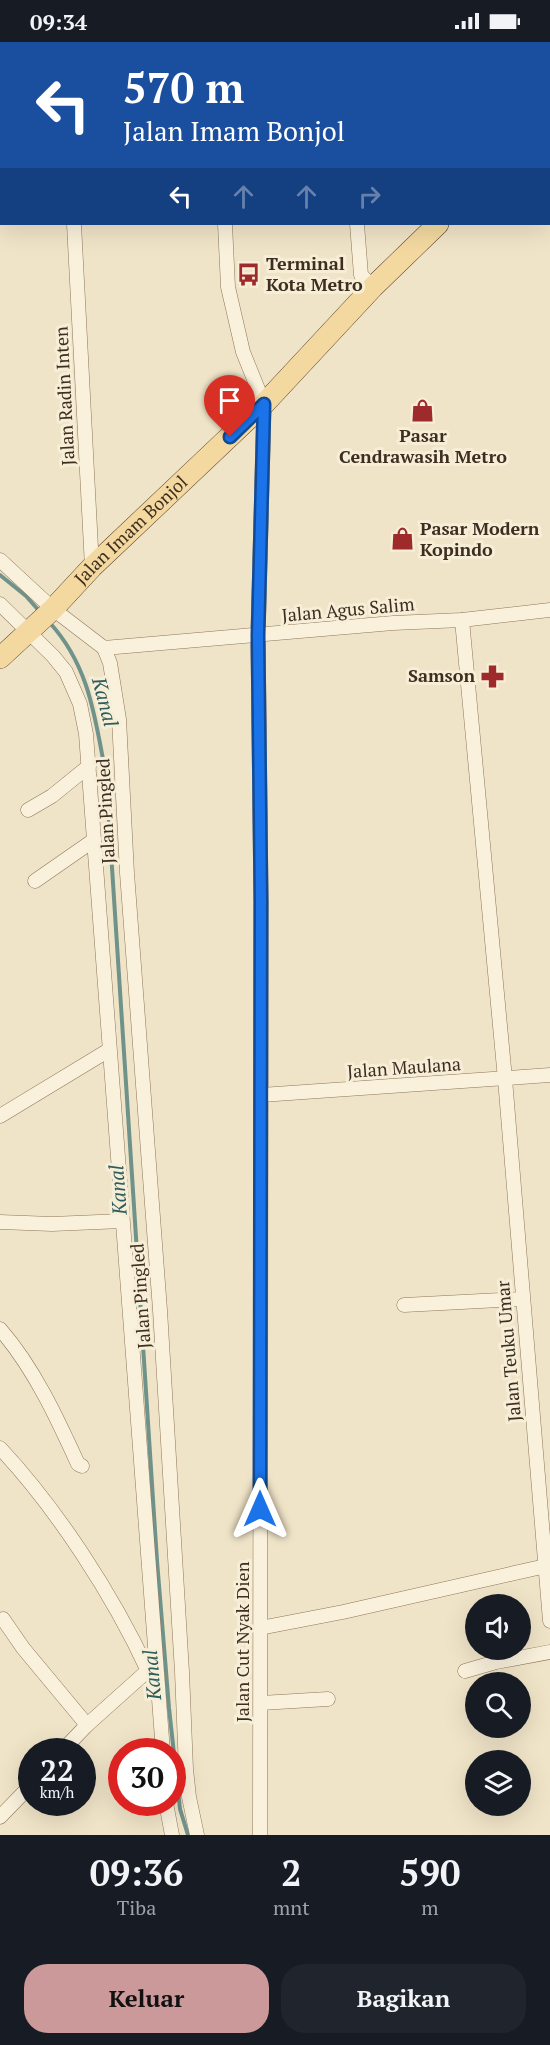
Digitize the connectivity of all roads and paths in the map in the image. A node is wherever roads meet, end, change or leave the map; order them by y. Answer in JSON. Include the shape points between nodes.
{"nodes":[{"id":1,"x":74,"y":225,"type":"edge"},
{"id":2,"x":225,"y":225,"type":"edge"},
{"id":3,"x":357,"y":225,"type":"edge"},
{"id":4,"x":437,"y":225,"type":"edge"},
{"id":5,"x":373,"y":287,"type":"junction"},
{"id":6,"x":264,"y":404,"type":"junction"},
{"id":7,"x":0,"y":560,"type":"edge"},
{"id":8,"x":92,"y":567,"type":"junction"},
{"id":9,"x":0,"y":604,"type":"edge"},
{"id":10,"x":53,"y":609,"type":"junction"},
{"id":11,"x":550,"y":610,"type":"edge"},
{"id":12,"x":462,"y":620,"type":"junction"},
{"id":13,"x":30,"y":630,"type":"junction"},
{"id":14,"x":258,"y":636,"type":"junction"},
{"id":15,"x":104,"y":648,"type":"junction"},
{"id":16,"x":0,"y":658,"type":"edge"},
{"id":17,"x":89,"y":766,"type":"junction"},
{"id":18,"x":28,"y":810,"type":"dead end"},
{"id":19,"x":94,"y":840,"type":"junction"},
{"id":20,"x":35,"y":881,"type":"dead end"},
{"id":21,"x":110,"y":1050,"type":"junction"},
{"id":22,"x":550,"y":1075,"type":"edge"},
{"id":23,"x":505,"y":1079,"type":"junction"},
{"id":24,"x":261,"y":1095,"type":"junction"},
{"id":25,"x":0,"y":1116,"type":"edge"},
{"id":26,"x":122,"y":1221,"type":"junction"},
{"id":27,"x":0,"y":1222,"type":"edge"},
{"id":28,"x":522,"y":1299,"type":"junction"},
{"id":29,"x":404,"y":1305,"type":"dead end"},
{"id":30,"x":0,"y":1329,"type":"edge"},
{"id":31,"x":0,"y":1448,"type":"edge"},
{"id":32,"x":82,"y":1466,"type":"dead end"},
{"id":33,"x":547,"y":1566,"type":"edge"},
{"id":34,"x":3,"y":1619,"type":"dead end"},
{"id":35,"x":550,"y":1621,"type":"edge"},
{"id":36,"x":261,"y":1628,"type":"junction"},
{"id":37,"x":550,"y":1652,"type":"edge"},
{"id":38,"x":152,"y":1667,"type":"junction"},
{"id":39,"x":465,"y":1671,"type":"dead end"},
{"id":40,"x":328,"y":1699,"type":"dead end"},
{"id":41,"x":261,"y":1703,"type":"junction"},
{"id":42,"x":87,"y":1725,"type":"junction"},
{"id":43,"x":74,"y":1738,"type":"edge"},
{"id":44,"x":161,"y":1738,"type":"edge"},
{"id":45,"x":18,"y":1798,"type":"edge"},
{"id":46,"x":168,"y":1816,"type":"edge"},
{"id":47,"x":0,"y":1817,"type":"edge"},
{"id":48,"x":172,"y":1835,"type":"edge"},
{"id":49,"x":197,"y":1835,"type":"edge"},
{"id":50,"x":260,"y":1835,"type":"edge"}],
"edges":[{"from":1,"to":8,"type":"street","name":"Jalan Radin Inten"},
{"from":2,"to":6,"type":"street","via":[[228,287],[243,352]]},
{"from":3,"to":5,"type":"street","via":[[361,275]]},
{"from":4,"to":5,"type":"main road","name":"Jalan Imam Bonjol"},
{"from":5,"to":6,"type":"main road","name":"Jalan Imam Bonjol"},
{"from":6,"to":8,"type":"main road","name":"Jalan Imam Bonjol"},
{"from":6,"to":14,"type":"street","name":"Jalan Cut Nyak Dien"},
{"from":7,"to":10,"type":"street"},
{"from":8,"to":10,"type":"main road","name":"Jalan Imam Bonjol"},
{"from":9,"to":13,"type":"street"},
{"from":10,"to":13,"type":"main road","name":"Jalan Imam Bonjol"},
{"from":10,"to":15,"type":"street"},
{"from":11,"to":12,"type":"street","name":"Jalan Agus Salim"},
{"from":12,"to":14,"type":"street","name":"Jalan Agus Salim"},
{"from":12,"to":23,"type":"street","name":"Jalan Teuku Umar"},
{"from":13,"to":16,"type":"main road","name":"Jalan Imam Bonjol"},
{"from":13,"to":17,"type":"street","via":[[66,672],[80,704]]},
{"from":14,"to":15,"type":"street","name":"Jalan Agus Salim"},
{"from":14,"to":24,"type":"street","name":"Jalan Cut Nyak Dien"},
{"from":15,"to":49,"type":"street","name":"Jalan Pingled","via":[[119,719],[160,1310],[186,1769]]},
{"from":17,"to":18,"type":"street"},
{"from":17,"to":19,"type":"street"},
{"from":19,"to":20,"type":"street"},
{"from":19,"to":21,"type":"street"},
{"from":21,"to":25,"type":"street"},
{"from":21,"to":26,"type":"street"},
{"from":22,"to":23,"type":"street","name":"Jalan Maulana"},
{"from":23,"to":24,"type":"street","name":"Jalan Maulana"},
{"from":23,"to":28,"type":"street","name":"Jalan Teuku Umar"},
{"from":24,"to":36,"type":"street","name":"Jalan Cut Nyak Dien"},
{"from":26,"to":27,"type":"street"},
{"from":26,"to":38,"type":"street"},
{"from":28,"to":29,"type":"street"},
{"from":28,"to":33,"type":"street","name":"Jalan Teuku Umar"},
{"from":30,"to":32,"type":"street","via":[[19,1353]]},
{"from":31,"to":38,"type":"street","via":[[44,1500]]},
{"from":33,"to":35,"type":"street","name":"Jalan Teuku Umar"},
{"from":33,"to":36,"type":"street"},
{"from":34,"to":42,"type":"street"},
{"from":36,"to":41,"type":"street","name":"Jalan Cut Nyak Dien"},
{"from":37,"to":39,"type":"street"},
{"from":38,"to":42,"type":"street"},
{"from":38,"to":44,"type":"street"},
{"from":40,"to":41,"type":"street"},
{"from":41,"to":50,"type":"street","name":"Jalan Cut Nyak Dien"},
{"from":42,"to":43,"type":"street"},
{"from":45,"to":47,"type":"street"},
{"from":46,"to":48,"type":"street"}]}
